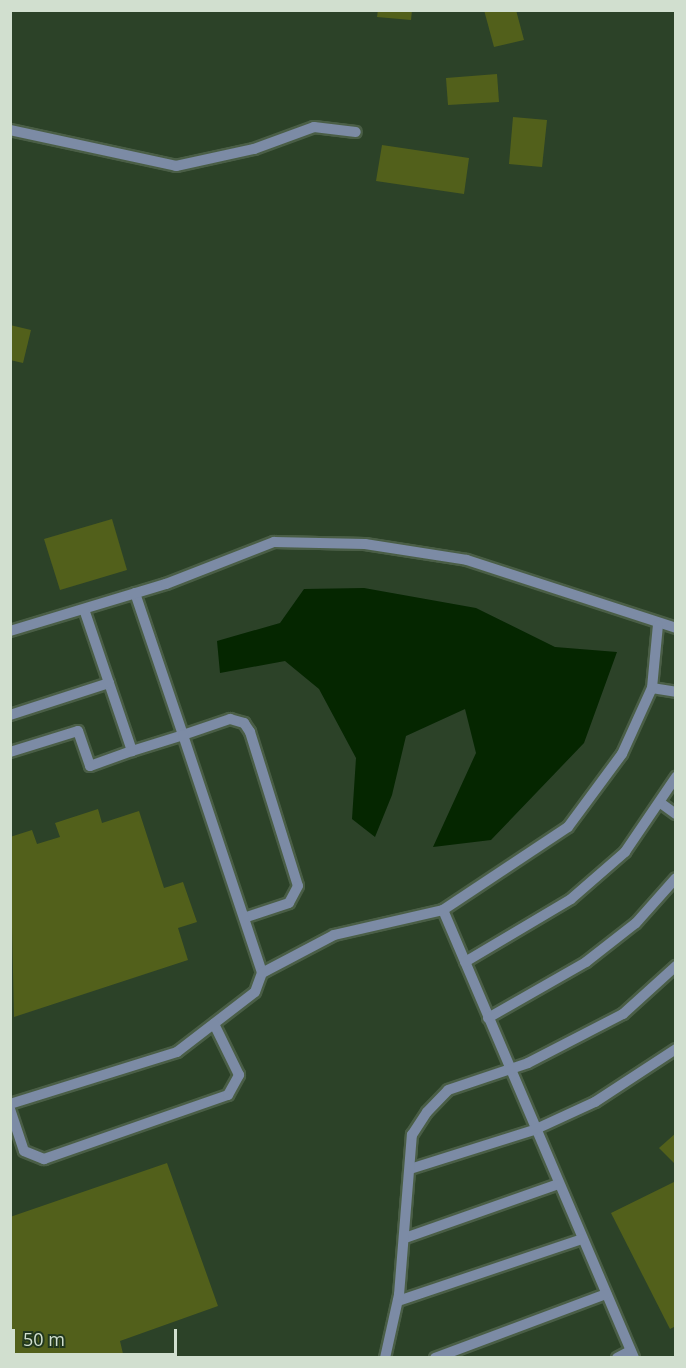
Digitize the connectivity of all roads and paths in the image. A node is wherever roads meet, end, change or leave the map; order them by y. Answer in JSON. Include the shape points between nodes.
{"nodes":[{"id":1,"x":10,"y":130,"type":"edge"},
{"id":2,"x":356,"y":132,"type":"dead end"},
{"id":3,"x":135,"y":593,"type":"junction"},
{"id":4,"x":84,"y":609,"type":"junction"},
{"id":5,"x":658,"y":625,"type":"junction"},
{"id":6,"x":675,"y":628,"type":"edge"},
{"id":7,"x":10,"y":631,"type":"edge"},
{"id":8,"x":109,"y":683,"type":"junction"},
{"id":9,"x":652,"y":688,"type":"junction"},
{"id":10,"x":675,"y":692,"type":"edge"},
{"id":11,"x":10,"y":715,"type":"edge"},
{"id":12,"x":183,"y":735,"type":"junction"},
{"id":13,"x":132,"y":751,"type":"junction"},
{"id":14,"x":10,"y":752,"type":"edge"},
{"id":15,"x":675,"y":777,"type":"edge"},
{"id":16,"x":662,"y":804,"type":"junction"},
{"id":17,"x":675,"y":814,"type":"edge"},
{"id":18,"x":675,"y":878,"type":"edge"},
{"id":19,"x":444,"y":910,"type":"junction"},
{"id":20,"x":244,"y":918,"type":"junction"},
{"id":21,"x":465,"y":962,"type":"junction"},
{"id":22,"x":675,"y":966,"type":"edge"},
{"id":23,"x":262,"y":973,"type":"junction"},
{"id":24,"x":488,"y":1018,"type":"junction"},
{"id":25,"x":214,"y":1024,"type":"junction"},
{"id":26,"x":675,"y":1049,"type":"edge"},
{"id":27,"x":508,"y":1068,"type":"junction"},
{"id":28,"x":10,"y":1104,"type":"edge"},
{"id":29,"x":10,"y":1109,"type":"edge"},
{"id":30,"x":534,"y":1130,"type":"junction"},
{"id":31,"x":410,"y":1169,"type":"junction"},
{"id":32,"x":558,"y":1184,"type":"junction"},
{"id":33,"x":405,"y":1238,"type":"junction"},
{"id":34,"x":582,"y":1239,"type":"junction"},
{"id":35,"x":606,"y":1294,"type":"junction"},
{"id":36,"x":398,"y":1301,"type":"junction"},
{"id":37,"x":632,"y":1354,"type":"edge"},
{"id":38,"x":385,"y":1358,"type":"edge"},
{"id":39,"x":435,"y":1358,"type":"edge"},
{"id":40,"x":617,"y":1358,"type":"edge"}],
"edges":[{"from":1,"to":2,"type":"lane","via":[[176,166],[254,149],[314,127]]},
{"from":3,"to":4,"type":"lane"},
{"from":3,"to":5,"type":"lane","via":[[274,542],[365,544],[467,560]]},
{"from":3,"to":12,"type":"lane"},
{"from":4,"to":7,"type":"lane"},
{"from":4,"to":8,"type":"lane"},
{"from":5,"to":6,"type":"lane"},
{"from":5,"to":9,"type":"lane"},
{"from":8,"to":11,"type":"lane"},
{"from":8,"to":13,"type":"lane"},
{"from":9,"to":10,"type":"lane"},
{"from":9,"to":19,"type":"lane","via":[[622,754],[568,827]]},
{"from":12,"to":13,"type":"lane"},
{"from":12,"to":20,"type":"lane"},
{"from":12,"to":20,"type":"lane","via":[[221,721],[239,720],[250,732],[258,754],[298,886],[289,903]]},
{"from":13,"to":14,"type":"lane","via":[[90,766],[78,730]]},
{"from":15,"to":16,"type":"lane"},
{"from":16,"to":17,"type":"lane"},
{"from":16,"to":21,"type":"lane","via":[[625,852],[571,899]]},
{"from":18,"to":24,"type":"lane","via":[[636,923],[586,962]]},
{"from":19,"to":21,"type":"lane"},
{"from":19,"to":23,"type":"lane","via":[[334,935]]},
{"from":20,"to":23,"type":"lane"},
{"from":21,"to":24,"type":"lane"},
{"from":22,"to":27,"type":"lane","via":[[623,1014]]},
{"from":23,"to":25,"type":"lane","via":[[255,992]]},
{"from":24,"to":27,"type":"lane"},
{"from":25,"to":28,"type":"lane","via":[[177,1052]]},
{"from":25,"to":29,"type":"lane","via":[[239,1075],[228,1095],[44,1159],[24,1151]]},
{"from":26,"to":30,"type":"lane","via":[[595,1102]]},
{"from":27,"to":30,"type":"lane"},
{"from":27,"to":31,"type":"lane","via":[[448,1090],[412,1135]]},
{"from":30,"to":31,"type":"lane"},
{"from":30,"to":32,"type":"lane"},
{"from":31,"to":33,"type":"lane"},
{"from":32,"to":33,"type":"lane"},
{"from":32,"to":34,"type":"lane"},
{"from":33,"to":36,"type":"lane"},
{"from":34,"to":35,"type":"lane"},
{"from":34,"to":36,"type":"lane"},
{"from":35,"to":37,"type":"lane"},
{"from":35,"to":39,"type":"lane"},
{"from":36,"to":38,"type":"lane"},
{"from":37,"to":40,"type":"lane"}]}
